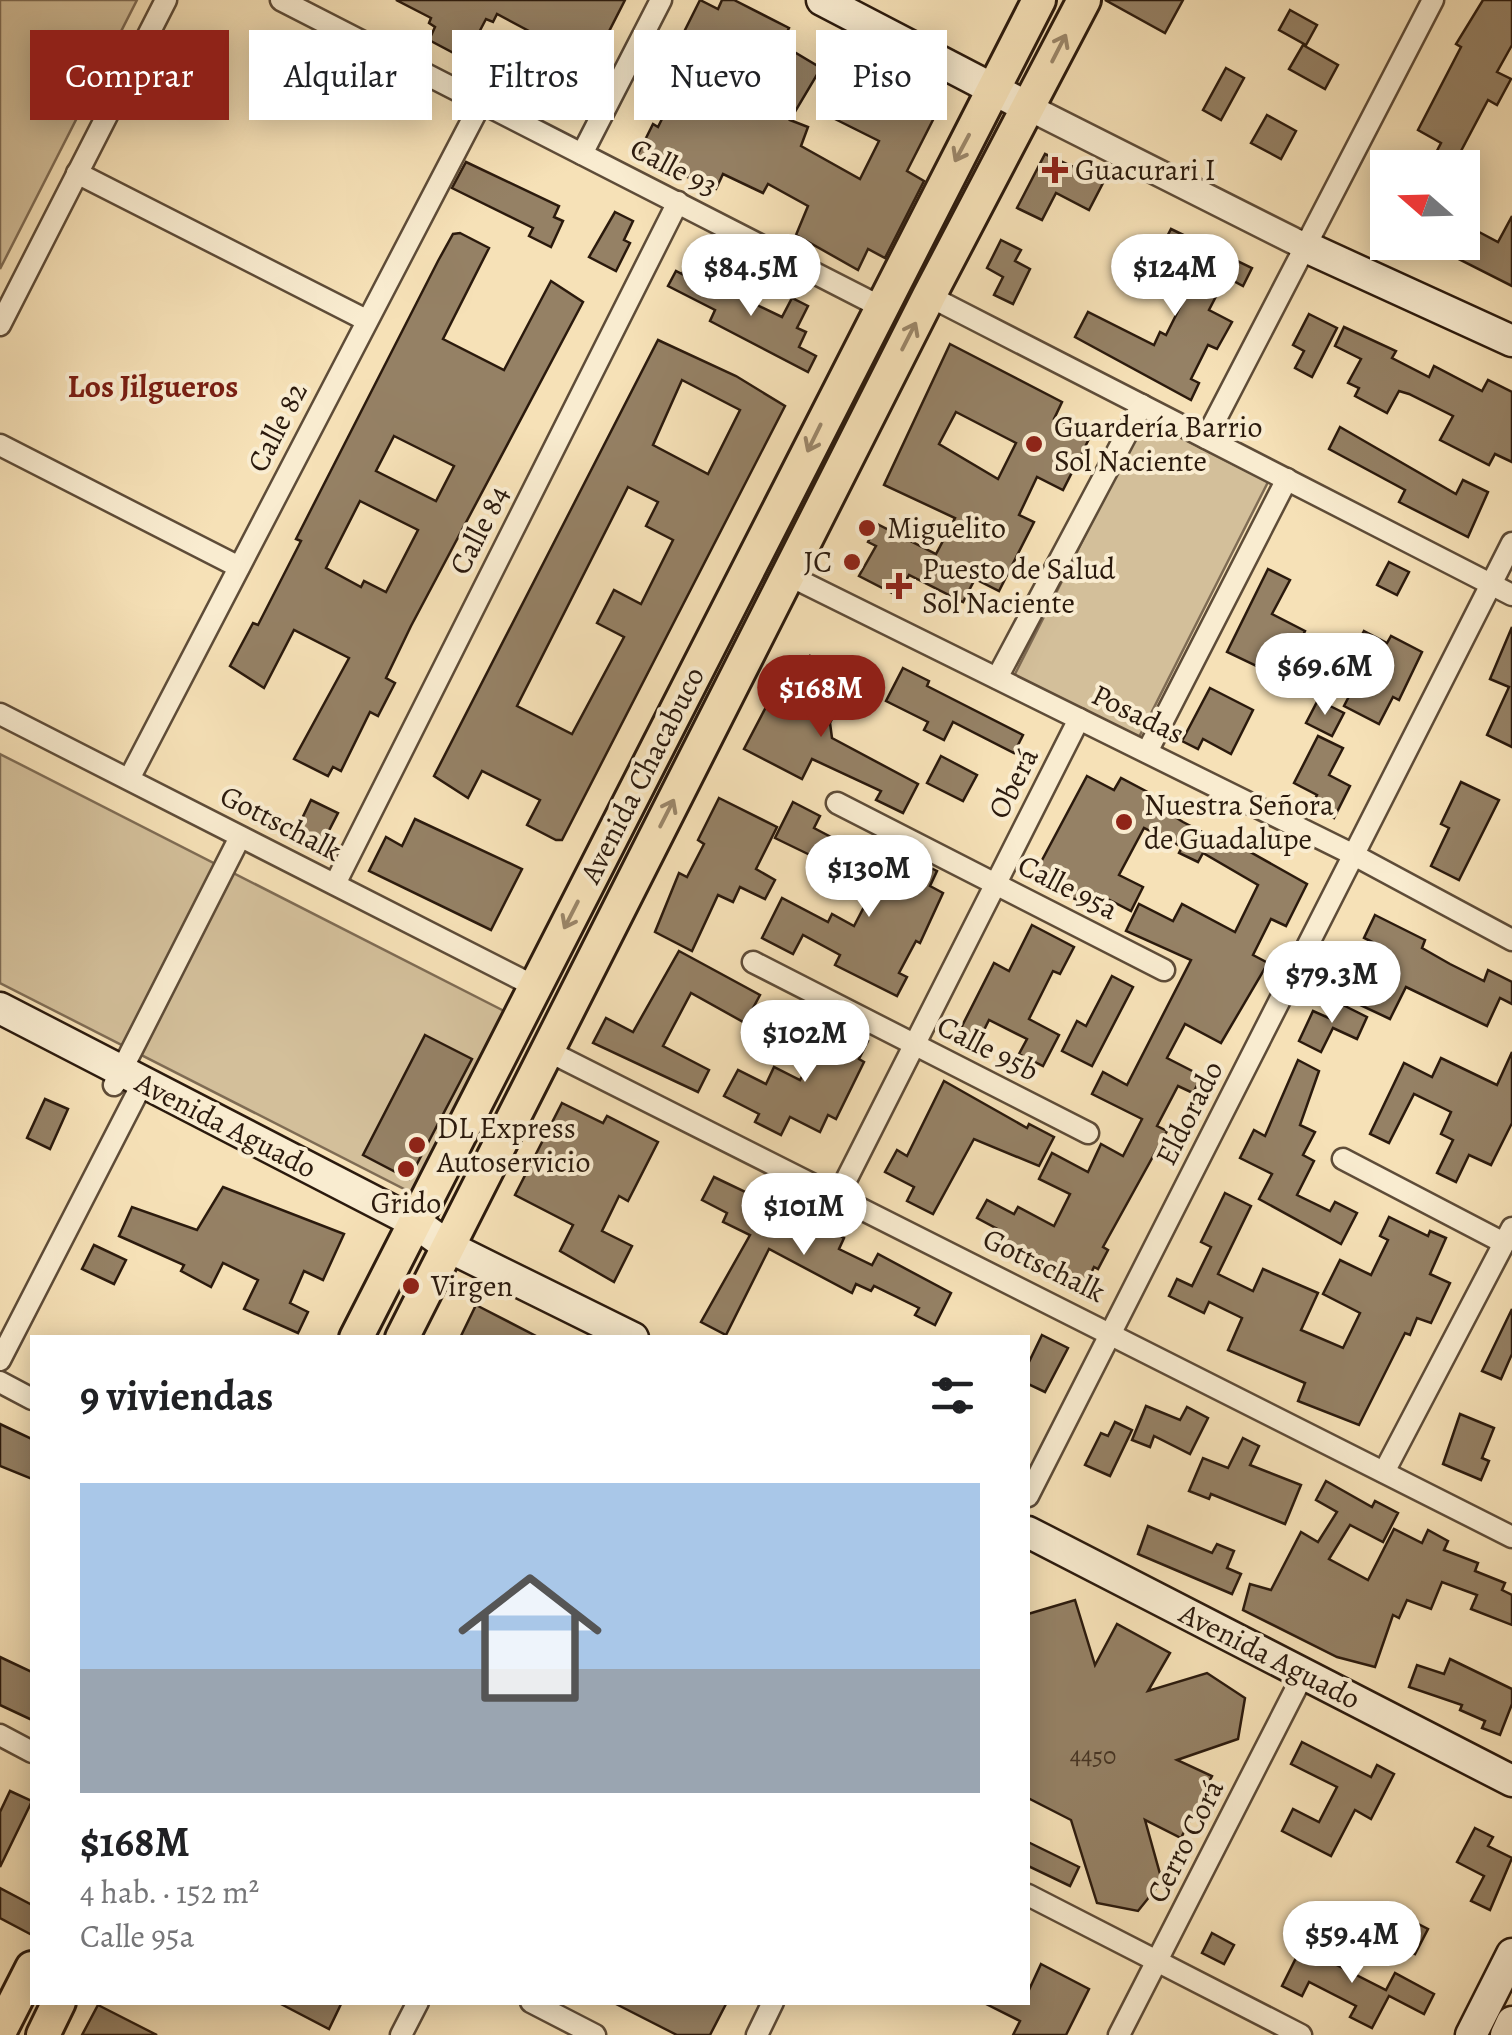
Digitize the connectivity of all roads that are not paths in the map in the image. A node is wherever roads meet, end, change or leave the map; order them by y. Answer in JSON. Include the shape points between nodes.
{"nodes":[{"id":1,"x":166,"y":0,"type":"edge"},
{"id":2,"x":280,"y":0,"type":"edge"},
{"id":3,"x":661,"y":0,"type":"edge"},
{"id":4,"x":822,"y":0,"type":"edge"},
{"id":5,"x":846,"y":0,"type":"edge"},
{"id":6,"x":1039,"y":0,"type":"edge"},
{"id":7,"x":1084,"y":0,"type":"edge"},
{"id":8,"x":1433,"y":0,"type":"edge"},
{"id":9,"x":452,"y":87,"type":"edge"},
{"id":10,"x":1008,"y":94,"type":"junction"},
{"id":11,"x":472,"y":120,"type":"edge"},
{"id":12,"x":516,"y":120,"type":"edge"},
{"id":13,"x":582,"y":154,"type":"junction"},
{"id":14,"x":77,"y":173,"type":"junction"},
{"id":15,"x":678,"y":202,"type":"junction"},
{"id":16,"x":1304,"y":246,"type":"junction"},
{"id":17,"x":929,"y":296,"type":"junction"},
{"id":18,"x":880,"y":306,"type":"junction"},
{"id":19,"x":366,"y":320,"type":"junction"},
{"id":20,"x":0,"y":325,"type":"edge"},
{"id":21,"x":1512,"y":340,"type":"edge"},
{"id":22,"x":1142,"y":406,"type":"junction"},
{"id":23,"x":1206,"y":438,"type":"junction"},
{"id":24,"x":0,"y":445,"type":"edge"},
{"id":25,"x":1286,"y":480,"type":"junction"},
{"id":26,"x":1512,"y":543,"type":"edge"},
{"id":27,"x":239,"y":567,"type":"junction"},
{"id":28,"x":788,"y":575,"type":"junction"},
{"id":29,"x":1492,"y":584,"type":"junction"},
{"id":30,"x":1512,"y":594,"type":"edge"},
{"id":31,"x":998,"y":678,"type":"junction"},
{"id":32,"x":0,"y":714,"type":"edge"},
{"id":33,"x":1079,"y":719,"type":"junction"},
{"id":34,"x":1147,"y":752,"type":"junction"},
{"id":35,"x":129,"y":780,"type":"junction"},
{"id":36,"x":837,"y":803,"type":"dead end"},
{"id":37,"x":240,"y":836,"type":"junction"},
{"id":38,"x":1354,"y":855,"type":"junction"},
{"id":39,"x":335,"y":884,"type":"junction"},
{"id":40,"x":996,"y":884,"type":"junction"},
{"id":41,"x":1512,"y":940,"type":"edge"},
{"id":42,"x":753,"y":962,"type":"dead end"},
{"id":43,"x":1164,"y":970,"type":"dead end"},
{"id":44,"x":534,"y":986,"type":"junction"},
{"id":45,"x":0,"y":1008,"type":"edge"},
{"id":46,"x":0,"y":1026,"type":"edge"},
{"id":47,"x":914,"y":1044,"type":"junction"},
{"id":48,"x":548,"y":1051,"type":"junction"},
{"id":49,"x":129,"y":1084,"type":"junction"},
{"id":50,"x":1088,"y":1133,"type":"dead end"},
{"id":51,"x":1344,"y":1159,"type":"dead end"},
{"id":52,"x":838,"y":1196,"type":"junction"},
{"id":53,"x":411,"y":1231,"type":"junction"},
{"id":54,"x":1508,"y":1236,"type":"edge"},
{"id":55,"x":450,"y":1247,"type":"junction"},
{"id":56,"x":1110,"y":1332,"type":"junction"},
{"id":57,"x":358,"y":1335,"type":"edge"},
{"id":58,"x":404,"y":1335,"type":"edge"},
{"id":59,"x":628,"y":1335,"type":"edge"},
{"id":60,"x":0,"y":1360,"type":"edge"},
{"id":61,"x":0,"y":1382,"type":"edge"},
{"id":62,"x":30,"y":1397,"type":"edge"},
{"id":63,"x":1384,"y":1472,"type":"junction"},
{"id":64,"x":1030,"y":1492,"type":"edge"},
{"id":65,"x":1030,"y":1533,"type":"edge"},
{"id":66,"x":1512,"y":1537,"type":"edge"},
{"id":67,"x":1304,"y":1674,"type":"junction"},
{"id":68,"x":0,"y":1736,"type":"edge"},
{"id":69,"x":30,"y":1751,"type":"edge"},
{"id":70,"x":1512,"y":1780,"type":"edge"},
{"id":71,"x":1030,"y":1896,"type":"edge"},
{"id":72,"x":1512,"y":1954,"type":"edge"},
{"id":73,"x":1156,"y":1962,"type":"junction"},
{"id":74,"x":30,"y":1972,"type":"edge"},
{"id":75,"x":58,"y":2005,"type":"edge"},
{"id":76,"x":416,"y":2005,"type":"edge"},
{"id":77,"x":537,"y":2005,"type":"edge"},
{"id":78,"x":772,"y":2005,"type":"edge"},
{"id":79,"x":1512,"y":2022,"type":"edge"},
{"id":80,"x":0,"y":2031,"type":"edge"},
{"id":81,"x":43,"y":2035,"type":"edge"},
{"id":82,"x":401,"y":2035,"type":"edge"},
{"id":83,"x":595,"y":2035,"type":"edge"},
{"id":84,"x":756,"y":2035,"type":"edge"},
{"id":85,"x":1119,"y":2035,"type":"edge"},
{"id":86,"x":1301,"y":2035,"type":"edge"},
{"id":87,"x":1471,"y":2035,"type":"edge"},
{"id":88,"x":1506,"y":2035,"type":"edge"}],
"edges":[{"from":1,"to":14,"type":"street"},
{"from":2,"to":9,"type":"street","name":"Calle 93"},
{"from":3,"to":13,"type":"street"},
{"from":4,"to":10,"type":"main road"},
{"from":5,"to":10,"type":"main road"},
{"from":6,"to":10,"type":"main road","name":"Avenida Chacabuco"},
{"from":10,"to":7,"type":"main road","name":"Avenida Chacabuco","one_way":true},
{"from":8,"to":16,"type":"street"},
{"from":10,"to":16,"type":"street"},
{"from":10,"to":17,"type":"main road","name":"Avenida Chacabuco"},
{"from":10,"to":18,"type":"main road","name":"Avenida Chacabuco","one_way":true},
{"from":11,"to":19,"type":"street","name":"Calle 82"},
{"from":12,"to":13,"type":"street","name":"Calle 93"},
{"from":13,"to":15,"type":"street","name":"Calle 93"},
{"from":14,"to":19,"type":"street"},
{"from":14,"to":20,"type":"street"},
{"from":15,"to":18,"type":"street","name":"Calle 93"},
{"from":15,"to":39,"type":"street","name":"Calle 84"},
{"from":16,"to":21,"type":"main road"},
{"from":16,"to":23,"type":"street"},
{"from":17,"to":22,"type":"street"},
{"from":28,"to":17,"type":"main road","name":"Avenida Chacabuco","one_way":true},
{"from":18,"to":44,"type":"main road","name":"Avenida Chacabuco","one_way":true},
{"from":19,"to":27,"type":"street","name":"Calle 82"},
{"from":22,"to":23,"type":"street"},
{"from":22,"to":31,"type":"street"},
{"from":23,"to":25,"type":"street"},
{"from":24,"to":27,"type":"street"},
{"from":25,"to":29,"type":"street"},
{"from":25,"to":34,"type":"street"},
{"from":26,"to":29,"type":"street","name":"Eldorado"},
{"from":27,"to":35,"type":"street","name":"Calle 82"},
{"from":28,"to":31,"type":"street","name":"Posadas"},
{"from":48,"to":28,"type":"main road","name":"Avenida Chacabuco","one_way":true},
{"from":29,"to":30,"type":"street"},
{"from":29,"to":38,"type":"street","name":"Eldorado"},
{"from":31,"to":33,"type":"street","name":"Posadas"},
{"from":32,"to":35,"type":"street","name":"Gottschalk"},
{"from":33,"to":34,"type":"street","name":"Posadas"},
{"from":33,"to":40,"type":"street","name":"Oberá"},
{"from":34,"to":38,"type":"street","name":"Posadas"},
{"from":35,"to":37,"type":"street","name":"Gottschalk"},
{"from":36,"to":40,"type":"street","name":"Calle 95a"},
{"from":37,"to":39,"type":"street","name":"Gottschalk"},
{"from":37,"to":49,"type":"street"},
{"from":38,"to":41,"type":"street","name":"Posadas"},
{"from":38,"to":56,"type":"street","name":"Eldorado"},
{"from":39,"to":44,"type":"street","name":"Gottschalk"},
{"from":40,"to":43,"type":"street","name":"Calle 95a"},
{"from":40,"to":47,"type":"street","name":"Oberá"},
{"from":42,"to":47,"type":"street","name":"Calle 95b"},
{"from":44,"to":53,"type":"main road","name":"Avenida Chacabuco"},
{"from":45,"to":49,"type":"main road","name":"Avenida Aguado"},
{"from":46,"to":49,"type":"main road","name":"Avenida Aguado"},
{"from":47,"to":50,"type":"street","name":"Calle 95b"},
{"from":47,"to":52,"type":"street","name":"Oberá"},
{"from":48,"to":52,"type":"street","name":"Gottschalk"},
{"from":48,"to":55,"type":"main road","name":"Avenida Chacabuco"},
{"from":49,"to":53,"type":"main road","name":"Avenida Aguado"},
{"from":49,"to":60,"type":"street"},
{"from":51,"to":54,"type":"street"},
{"from":52,"to":56,"type":"street","name":"Gottschalk"},
{"from":53,"to":55,"type":"main road","name":"Avenida Aguado"},
{"from":53,"to":57,"type":"main road","name":"Avenida Chacabuco"},
{"from":54,"to":63,"type":"street"},
{"from":55,"to":58,"type":"main road","name":"Avenida Chacabuco"},
{"from":55,"to":59,"type":"main road","name":"Avenida Aguado"},
{"from":56,"to":63,"type":"street","name":"Gottschalk"},
{"from":56,"to":64,"type":"street","name":"Eldorado"},
{"from":61,"to":62,"type":"street"},
{"from":63,"to":66,"type":"street","name":"Gottschalk"},
{"from":65,"to":67,"type":"main road","name":"Avenida Aguado"},
{"from":67,"to":70,"type":"main road","name":"Avenida Aguado"},
{"from":67,"to":73,"type":"street","name":"Cerro Corá"},
{"from":68,"to":69,"type":"street"},
{"from":71,"to":73,"type":"street"},
{"from":72,"to":87,"type":"main road"},
{"from":73,"to":85,"type":"street","name":"Cerro Corá"},
{"from":73,"to":86,"type":"street"},
{"from":74,"to":80,"type":"main road"},
{"from":75,"to":81,"type":"main road"},
{"from":76,"to":82,"type":"street"},
{"from":77,"to":83,"type":"street"},
{"from":78,"to":84,"type":"street"},
{"from":79,"to":88,"type":"main road"}]}
